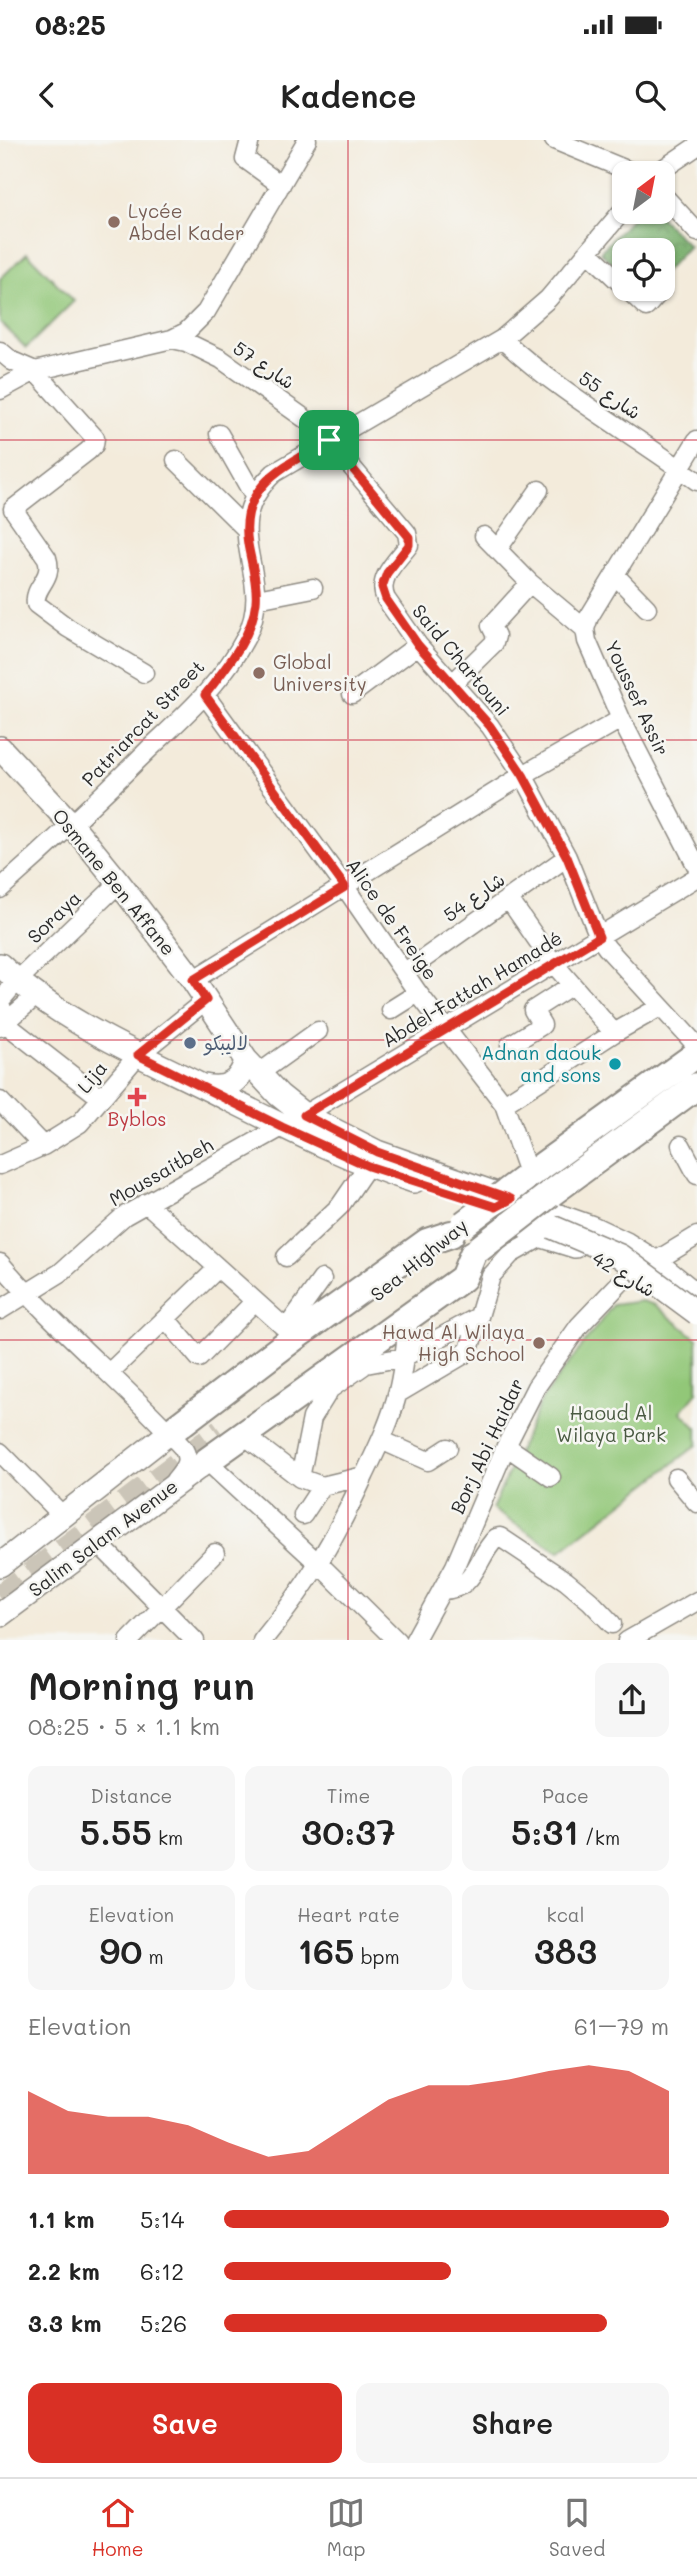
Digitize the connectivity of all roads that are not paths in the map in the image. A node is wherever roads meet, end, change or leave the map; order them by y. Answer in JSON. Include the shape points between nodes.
{"nodes":[{"id":1,"x":250,"y":140,"type":"edge"},
{"id":2,"x":307,"y":140,"type":"edge"},
{"id":3,"x":554,"y":140,"type":"edge"},
{"id":4,"x":697,"y":146,"type":"edge"},
{"id":5,"x":675,"y":161,"type":"edge"},
{"id":6,"x":612,"y":164,"type":"edge"},
{"id":7,"x":281,"y":185,"type":"junction"},
{"id":8,"x":676,"y":209,"type":"edge"},
{"id":9,"x":612,"y":224,"type":"edge"},
{"id":10,"x":697,"y":232,"type":"edge"},
{"id":11,"x":589,"y":252,"type":"junction"},
{"id":12,"x":612,"y":274,"type":"edge"},
{"id":13,"x":205,"y":312,"type":"junction"},
{"id":14,"x":172,"y":339,"type":"junction"},
{"id":15,"x":502,"y":339,"type":"junction"},
{"id":16,"x":0,"y":351,"type":"edge"},
{"id":17,"x":221,"y":359,"type":"junction"},
{"id":18,"x":35,"y":370,"type":"junction"},
{"id":19,"x":0,"y":390,"type":"edge"},
{"id":20,"x":219,"y":434,"type":"dead end"},
{"id":21,"x":329,"y":440,"type":"junction"},
{"id":22,"x":697,"y":440,"type":"edge"},
{"id":23,"x":176,"y":460,"type":"dead end"},
{"id":24,"x":680,"y":468,"type":"junction"},
{"id":25,"x":697,"y":481,"type":"edge"},
{"id":26,"x":539,"y":491,"type":"dead end"},
{"id":27,"x":254,"y":496,"type":"junction"},
{"id":28,"x":6,"y":514,"type":"edge"},
{"id":29,"x":245,"y":528,"type":"junction"},
{"id":30,"x":407,"y":533,"type":"joint"},
{"id":31,"x":484,"y":536,"type":"dead end"},
{"id":32,"x":497,"y":551,"type":"junction"},
{"id":33,"x":615,"y":575,"type":"junction"},
{"id":34,"x":530,"y":583,"type":"junction"},
{"id":35,"x":313,"y":588,"type":"dead end"},
{"id":36,"x":257,"y":599,"type":"junction"},
{"id":37,"x":647,"y":608,"type":"dead end"},
{"id":38,"x":586,"y":629,"type":"junction"},
{"id":39,"x":418,"y":645,"type":"junction"},
{"id":40,"x":144,"y":673,"type":"dead end"},
{"id":41,"x":452,"y":684,"type":"junction"},
{"id":42,"x":352,"y":694,"type":"dead end"},
{"id":43,"x":205,"y":695,"type":"junction"},
{"id":44,"x":621,"y":719,"type":"junction"},
{"id":45,"x":0,"y":748,"type":"edge"},
{"id":46,"x":523,"y":775,"type":"junction"},
{"id":47,"x":72,"y":825,"type":"junction"},
{"id":48,"x":567,"y":857,"type":"junction"},
{"id":49,"x":697,"y":867,"type":"edge"},
{"id":50,"x":697,"y":877,"type":"edge"},
{"id":51,"x":119,"y":883,"type":"junction"},
{"id":52,"x":345,"y":887,"type":"junction"},
{"id":53,"x":0,"y":889,"type":"edge"},
{"id":54,"x":508,"y":898,"type":"junction"},
{"id":55,"x":599,"y":937,"type":"junction"},
{"id":56,"x":554,"y":964,"type":"junction"},
{"id":57,"x":0,"y":965,"type":"edge"},
{"id":58,"x":405,"y":972,"type":"junction"},
{"id":59,"x":193,"y":980,"type":"junction"},
{"id":60,"x":17,"y":981,"type":"junction"},
{"id":61,"x":572,"y":985,"type":"junction"},
{"id":62,"x":418,"y":993,"type":"junction"},
{"id":63,"x":36,"y":996,"type":"junction"},
{"id":64,"x":206,"y":1000,"type":"junction"},
{"id":65,"x":0,"y":1002,"type":"edge"},
{"id":66,"x":660,"y":1007,"type":"junction"},
{"id":67,"x":391,"y":1010,"type":"dead end"},
{"id":68,"x":3,"y":1026,"type":"edge"},
{"id":69,"x":317,"y":1031,"type":"dead end"},
{"id":70,"x":446,"y":1031,"type":"junction"},
{"id":71,"x":614,"y":1033,"type":"junction"},
{"id":72,"x":510,"y":1045,"type":"dead end"},
{"id":73,"x":697,"y":1046,"type":"edge"},
{"id":74,"x":697,"y":1054,"type":"edge"},
{"id":75,"x":138,"y":1055,"type":"junction"},
{"id":76,"x":252,"y":1067,"type":"junction"},
{"id":77,"x":201,"y":1085,"type":"junction"},
{"id":78,"x":697,"y":1086,"type":"edge"},
{"id":79,"x":101,"y":1098,"type":"junction"},
{"id":80,"x":0,"y":1101,"type":"edge"},
{"id":81,"x":504,"y":1104,"type":"junction"},
{"id":82,"x":304,"y":1115,"type":"junction"},
{"id":83,"x":282,"y":1127,"type":"junction"},
{"id":84,"x":681,"y":1145,"type":"dead end"},
{"id":85,"x":43,"y":1146,"type":"junction"},
{"id":86,"x":372,"y":1159,"type":"junction"},
{"id":87,"x":0,"y":1165,"type":"edge"},
{"id":88,"x":697,"y":1175,"type":"edge"},
{"id":89,"x":508,"y":1193,"type":"junction"},
{"id":90,"x":146,"y":1203,"type":"junction"},
{"id":91,"x":552,"y":1227,"type":"junction"},
{"id":92,"x":457,"y":1229,"type":"junction"},
{"id":93,"x":697,"y":1236,"type":"edge"},
{"id":94,"x":476,"y":1252,"type":"junction"},
{"id":95,"x":286,"y":1257,"type":"dead end"},
{"id":96,"x":655,"y":1262,"type":"junction"},
{"id":97,"x":0,"y":1263,"type":"edge"},
{"id":98,"x":218,"y":1268,"type":"junction"},
{"id":99,"x":631,"y":1274,"type":"junction"},
{"id":100,"x":322,"y":1279,"type":"dead end"},
{"id":101,"x":27,"y":1295,"type":"junction"},
{"id":102,"x":697,"y":1296,"type":"edge"},
{"id":103,"x":255,"y":1301,"type":"junction"},
{"id":104,"x":0,"y":1310,"type":"edge"},
{"id":105,"x":697,"y":1313,"type":"edge"},
{"id":106,"x":409,"y":1316,"type":"junction"},
{"id":107,"x":478,"y":1317,"type":"junction"},
{"id":108,"x":166,"y":1319,"type":"junction"},
{"id":109,"x":697,"y":1325,"type":"edge"},
{"id":110,"x":290,"y":1333,"type":"junction"},
{"id":111,"x":404,"y":1357,"type":"junction"},
{"id":112,"x":110,"y":1372,"type":"junction"},
{"id":113,"x":397,"y":1394,"type":"junction"},
{"id":114,"x":225,"y":1429,"type":"junction"},
{"id":115,"x":174,"y":1439,"type":"junction"},
{"id":116,"x":381,"y":1440,"type":"junction"},
{"id":117,"x":506,"y":1446,"type":"junction"},
{"id":118,"x":448,"y":1448,"type":"dead end"},
{"id":119,"x":0,"y":1452,"type":"edge"},
{"id":120,"x":207,"y":1461,"type":"junction"},
{"id":121,"x":364,"y":1476,"type":"junction"},
{"id":122,"x":300,"y":1478,"type":"junction"},
{"id":123,"x":551,"y":1478,"type":"dead end"},
{"id":124,"x":676,"y":1478,"type":"dead end"},
{"id":125,"x":322,"y":1486,"type":"junction"},
{"id":126,"x":170,"y":1488,"type":"junction"},
{"id":127,"x":697,"y":1503,"type":"edge"},
{"id":128,"x":303,"y":1515,"type":"dead end"},
{"id":129,"x":63,"y":1516,"type":"junction"},
{"id":130,"x":97,"y":1542,"type":"junction"},
{"id":131,"x":215,"y":1553,"type":"dead end"},
{"id":132,"x":319,"y":1564,"type":"junction"},
{"id":133,"x":0,"y":1565,"type":"edge"},
{"id":134,"x":442,"y":1590,"type":"junction"},
{"id":135,"x":697,"y":1601,"type":"edge"},
{"id":136,"x":160,"y":1608,"type":"junction"},
{"id":137,"x":1,"y":1612,"type":"edge"},
{"id":138,"x":612,"y":1624,"type":"dead end"},
{"id":139,"x":129,"y":1640,"type":"edge"},
{"id":140,"x":195,"y":1640,"type":"edge"},
{"id":141,"x":262,"y":1640,"type":"edge"},
{"id":142,"x":397,"y":1640,"type":"edge"},
{"id":143,"x":414,"y":1640,"type":"edge"},
{"id":144,"x":627,"y":1640,"type":"edge"}],
"edges":[{"from":1,"to":7,"type":"street","via":[[245,159]]},
{"from":2,"to":7,"type":"street"},
{"from":3,"to":6,"type":"street"},
{"from":4,"to":5,"type":"street"},
{"from":7,"to":13,"type":"street"},
{"from":8,"to":10,"type":"street"},
{"from":9,"to":11,"type":"street","name":"Patriarcat Street"},
{"from":11,"to":12,"type":"street"},
{"from":11,"to":15,"type":"street","name":"Patriarcat Street","via":[[548,299]]},
{"from":13,"to":14,"type":"street"},
{"from":13,"to":17,"type":"street","via":[[209,344]]},
{"from":14,"to":17,"type":"street","name":"شارع 57"},
{"from":14,"to":18,"type":"street"},
{"from":15,"to":21,"type":"street","name":"Patriarcat Street"},
{"from":15,"to":24,"type":"street","name":"شارع 55","via":[[563,388]]},
{"from":16,"to":18,"type":"street"},
{"from":17,"to":21,"type":"street","name":"شارع 57"},
{"from":18,"to":19,"type":"street"},
{"from":18,"to":28,"type":"street","via":[[95,441]]},
{"from":20,"to":27,"type":"street"},
{"from":21,"to":27,"type":"street","name":"Patriarcat Street","via":[[274,473]]},
{"from":21,"to":30,"type":"street","name":"شارع 57"},
{"from":22,"to":24,"type":"street","name":"Youssef Assir"},
{"from":23,"to":29,"type":"street"},
{"from":24,"to":25,"type":"street","name":"شارع 55"},
{"from":24,"to":33,"type":"street","name":"Youssef Assir"},
{"from":26,"to":32,"type":"street"},
{"from":27,"to":29,"type":"street","name":"Patriarcat Street"},
{"from":28,"to":40,"type":"street","via":[[47,558],[48,575],[36,604],[64,632]]},
{"from":29,"to":36,"type":"street","name":"Patriarcat Street"},
{"from":30,"to":39,"type":"street","name":"Said Chartouni","via":[[409,545],[387,573],[383,593]]},
{"from":31,"to":32,"type":"street"},
{"from":32,"to":34,"type":"street"},
{"from":33,"to":37,"type":"street"},
{"from":33,"to":38,"type":"street","name":"Youssef Assir"},
{"from":34,"to":38,"type":"street"},
{"from":34,"to":41,"type":"street","via":[[491,626],[494,643]]},
{"from":35,"to":36,"type":"street"},
{"from":36,"to":43,"type":"street","name":"Patriarcat Street","via":[[245,638]]},
{"from":38,"to":44,"type":"street","name":"Youssef Assir"},
{"from":39,"to":41,"type":"street","name":"Said Chartouni"},
{"from":39,"to":42,"type":"street"},
{"from":41,"to":46,"type":"street","name":"Said Chartouni","via":[[490,726]]},
{"from":43,"to":47,"type":"street","name":"Patriarcat Street"},
{"from":43,"to":52,"type":"street","name":"Alice de Freige"},
{"from":44,"to":46,"type":"street"},
{"from":44,"to":49,"type":"street","name":"Youssef Assir"},
{"from":45,"to":47,"type":"main road","name":"Osmane Ben Affane"},
{"from":46,"to":48,"type":"street","name":"Said Chartouni"},
{"from":46,"to":52,"type":"street"},
{"from":47,"to":51,"type":"main road","name":"Osmane Ben Affane"},
{"from":47,"to":53,"type":"street","name":"Patriarcat Street"},
{"from":48,"to":54,"type":"street","name":"شارع 54"},
{"from":48,"to":55,"type":"street","name":"Said Chartouni"},
{"from":50,"to":55,"type":"street","name":"Abdel-Fattah Hamadé"},
{"from":51,"to":59,"type":"main road","name":"Osmane Ben Affane"},
{"from":51,"to":60,"type":"street","name":"Soraya"},
{"from":52,"to":58,"type":"street","name":"Alice de Freige"},
{"from":52,"to":59,"type":"street"},
{"from":54,"to":56,"type":"street"},
{"from":54,"to":58,"type":"street","name":"شارع 54"},
{"from":55,"to":56,"type":"street","name":"Abdel-Fattah Hamadé"},
{"from":55,"to":66,"type":"street"},
{"from":56,"to":61,"type":"street"},
{"from":56,"to":70,"type":"street","name":"Abdel-Fattah Hamadé"},
{"from":57,"to":60,"type":"main road"},
{"from":58,"to":62,"type":"street","name":"Alice de Freige"},
{"from":59,"to":64,"type":"main road","name":"Osmane Ben Affane"},
{"from":60,"to":63,"type":"main road"},
{"from":60,"to":65,"type":"street","name":"Soraya"},
{"from":61,"to":71,"type":"street"},
{"from":61,"to":72,"type":"street","via":[[533,1010],[542,1025]]},
{"from":62,"to":67,"type":"street"},
{"from":62,"to":70,"type":"street","name":"Alice de Freige"},
{"from":63,"to":68,"type":"street"},
{"from":63,"to":75,"type":"main road"},
{"from":64,"to":75,"type":"street","name":"Lija"},
{"from":64,"to":76,"type":"main road","name":"Osmane Ben Affane"},
{"from":65,"to":68,"type":"street"},
{"from":66,"to":71,"type":"street"},
{"from":66,"to":73,"type":"street"},
{"from":68,"to":79,"type":"street"},
{"from":69,"to":76,"type":"street"},
{"from":70,"to":81,"type":"street","name":"Alice de Freige"},
{"from":70,"to":82,"type":"street","name":"Abdel-Fattah Hamadé"},
{"from":71,"to":81,"type":"street"},
{"from":74,"to":89,"type":"highway","name":"Sea Highway"},
{"from":75,"to":77,"type":"main road"},
{"from":75,"to":79,"type":"street","name":"Lija"},
{"from":76,"to":77,"type":"main road","via":[[226,1087]]},
{"from":76,"to":82,"type":"main road","name":"Osmane Ben Affane"},
{"from":77,"to":83,"type":"main road"},
{"from":78,"to":94,"type":"highway","name":"Sea Highway","bridge":true},
{"from":79,"to":85,"type":"street","name":"Lija","via":[[80,1124]]},
{"from":80,"to":85,"type":"street"},
{"from":81,"to":89,"type":"street","name":"Alice de Freige"},
{"from":82,"to":86,"type":"main road","name":"Osmane Ben Affane"},
{"from":83,"to":86,"type":"main road"},
{"from":83,"to":90,"type":"street","name":"Moussaitbeh"},
{"from":84,"to":88,"type":"street"},
{"from":85,"to":87,"type":"street","name":"Lija"},
{"from":86,"to":89,"type":"main road"},
{"from":86,"to":89,"type":"main road"},
{"from":86,"to":95,"type":"street","via":[[340,1206]]},
{"from":89,"to":91,"type":"main road"},
{"from":89,"to":92,"type":"highway","name":"Sea Highway","bridge":true},
{"from":90,"to":98,"type":"street"},
{"from":90,"to":101,"type":"street","name":"Moussaitbeh"},
{"from":91,"to":96,"type":"main road","via":[[626,1244]]},
{"from":91,"to":99,"type":"main road","name":"شارع 42","via":[[573,1245]]},
{"from":91,"to":105,"type":"main road","bridge":true,"via":[[620,1256]]},
{"from":91,"to":107,"type":"street","via":[[501,1263],[488,1283]]},
{"from":92,"to":110,"type":"highway","via":[[427,1242]]},
{"from":92,"to":114,"type":"highway","name":"Sea Highway"},
{"from":93,"to":96,"type":"street","name":"Borj Abi Haidar"},
{"from":94,"to":106,"type":"highway","via":[[463,1278]]},
{"from":94,"to":114,"type":"highway","name":"Sea Highway"},
{"from":96,"to":99,"type":"street","name":"Borj Abi Haidar"},
{"from":96,"to":102,"type":"main road"},
{"from":97,"to":101,"type":"street"},
{"from":98,"to":103,"type":"street"},
{"from":98,"to":108,"type":"street"},
{"from":99,"to":109,"type":"main road","name":"شارع 42"},
{"from":99,"to":117,"type":"street","name":"Borj Abi Haidar","via":[[579,1326],[536,1387]]},
{"from":100,"to":110,"type":"street"},
{"from":101,"to":104,"type":"street","name":"Moussaitbeh"},
{"from":101,"to":112,"type":"street"},
{"from":103,"to":108,"type":"street","via":[[199,1357]]},
{"from":103,"to":110,"type":"street"},
{"from":106,"to":111,"type":"street"},
{"from":106,"to":114,"type":"highway"},
{"from":107,"to":111,"type":"street"},
{"from":107,"to":113,"type":"street","via":[[472,1344],[463,1355]]},
{"from":108,"to":112,"type":"street"},
{"from":110,"to":115,"type":"highway"},
{"from":111,"to":113,"type":"street"},
{"from":111,"to":122,"type":"street","via":[[366,1364],[330,1389],[312,1418]]},
{"from":112,"to":115,"type":"street"},
{"from":113,"to":116,"type":"street"},
{"from":114,"to":120,"type":"highway"},
{"from":114,"to":122,"type":"street"},
{"from":115,"to":126,"type":"street","via":[[187,1462]]},
{"from":115,"to":129,"type":"main road"},
{"from":116,"to":118,"type":"street","via":[[428,1461]]},
{"from":116,"to":121,"type":"street"},
{"from":117,"to":123,"type":"street"},
{"from":117,"to":134,"type":"street","name":"Borj Abi Haidar"},
{"from":119,"to":129,"type":"street"},
{"from":120,"to":126,"type":"main road","name":"Salim Salam Avenue"},
{"from":120,"to":132,"type":"street"},
{"from":121,"to":125,"type":"street"},
{"from":121,"to":132,"type":"street"},
{"from":122,"to":125,"type":"street"},
{"from":124,"to":127,"type":"street"},
{"from":125,"to":128,"type":"street"},
{"from":126,"to":130,"type":"main road","name":"Salim Salam Avenue"},
{"from":129,"to":133,"type":"main road"},
{"from":130,"to":136,"type":"street"},
{"from":130,"to":137,"type":"main road","name":"Salim Salam Avenue"},
{"from":131,"to":136,"type":"street"},
{"from":132,"to":141,"type":"street"},
{"from":132,"to":142,"type":"street"},
{"from":134,"to":138,"type":"street","via":[[464,1585],[489,1546],[500,1538],[566,1581]]},
{"from":134,"to":143,"type":"street","name":"Borj Abi Haidar"},
{"from":135,"to":144,"type":"street"},
{"from":136,"to":139,"type":"street"},
{"from":136,"to":140,"type":"street"}]}
